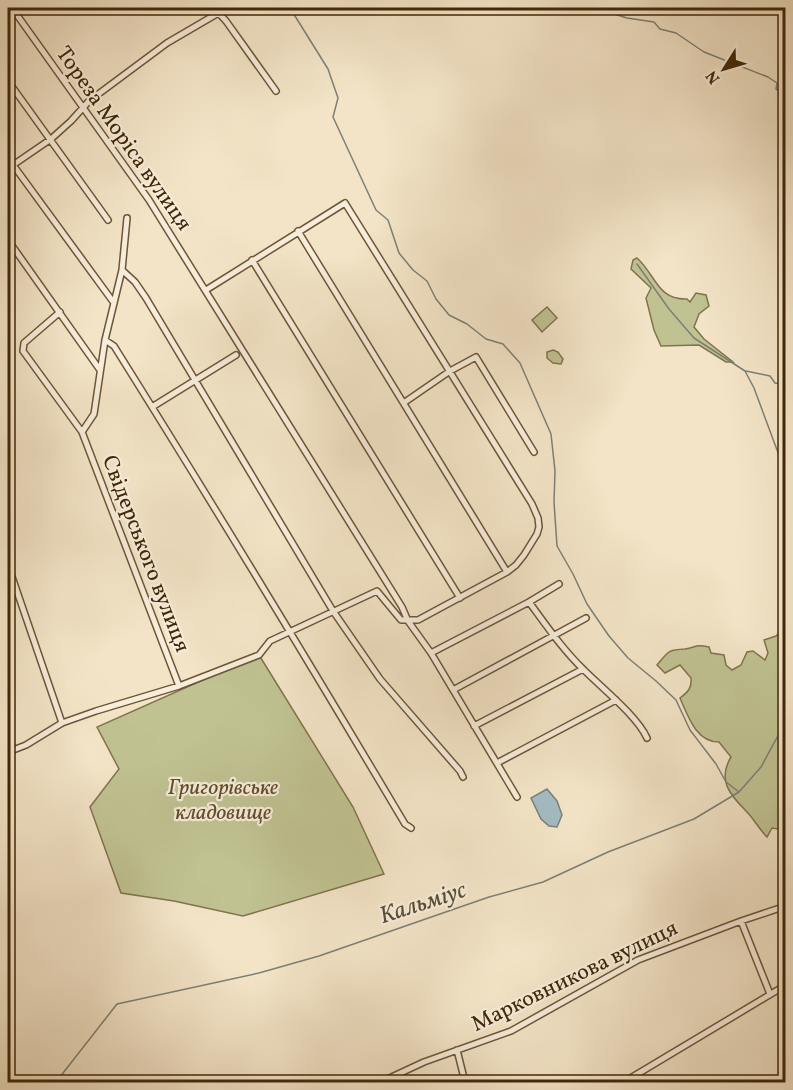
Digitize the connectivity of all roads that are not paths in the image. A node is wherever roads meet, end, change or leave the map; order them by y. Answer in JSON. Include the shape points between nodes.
{"nodes":[{"id":1,"x":12,"y":8,"type":"edge"},
{"id":2,"x":214,"y":8,"type":"edge"},
{"id":3,"x":221,"y":10,"type":"edge"},
{"id":4,"x":8,"y":81,"type":"edge"},
{"id":5,"x":276,"y":91,"type":"dead end"},
{"id":6,"x":82,"y":108,"type":"junction"},
{"id":7,"x":51,"y":139,"type":"junction"},
{"id":8,"x":8,"y":158,"type":"edge"},
{"id":9,"x":13,"y":165,"type":"junction"},
{"id":10,"x":127,"y":218,"type":"dead end"},
{"id":11,"x":108,"y":220,"type":"dead end"},
{"id":12,"x":298,"y":231,"type":"junction"},
{"id":13,"x":8,"y":240,"type":"edge"},
{"id":14,"x":252,"y":260,"type":"junction"},
{"id":15,"x":122,"y":270,"type":"junction"},
{"id":16,"x":206,"y":290,"type":"junction"},
{"id":17,"x":114,"y":303,"type":"junction"},
{"id":18,"x":60,"y":312,"type":"junction"},
{"id":19,"x":105,"y":340,"type":"junction"},
{"id":20,"x":236,"y":355,"type":"dead end"},
{"id":21,"x":100,"y":369,"type":"junction"},
{"id":22,"x":450,"y":371,"type":"junction"},
{"id":23,"x":196,"y":380,"type":"junction"},
{"id":24,"x":405,"y":402,"type":"junction"},
{"id":25,"x":152,"y":407,"type":"junction"},
{"id":26,"x":82,"y":432,"type":"junction"},
{"id":27,"x":534,"y":452,"type":"dead end"},
{"id":28,"x":8,"y":565,"type":"edge"},
{"id":29,"x":507,"y":572,"type":"junction"},
{"id":30,"x":559,"y":584,"type":"dead end"},
{"id":31,"x":459,"y":597,"type":"junction"},
{"id":32,"x":530,"y":602,"type":"junction"},
{"id":33,"x":333,"y":611,"type":"junction"},
{"id":34,"x":586,"y":618,"type":"dead end"},
{"id":35,"x":408,"y":621,"type":"junction"},
{"id":36,"x":290,"y":631,"type":"junction"},
{"id":37,"x":554,"y":636,"type":"junction"},
{"id":38,"x":431,"y":653,"type":"junction"},
{"id":39,"x":583,"y":669,"type":"junction"},
{"id":40,"x":179,"y":686,"type":"junction"},
{"id":41,"x":453,"y":690,"type":"junction"},
{"id":42,"x":616,"y":700,"type":"junction"},
{"id":43,"x":62,"y":723,"type":"junction"},
{"id":44,"x":474,"y":726,"type":"junction"},
{"id":45,"x":647,"y":738,"type":"dead end"},
{"id":46,"x":8,"y":752,"type":"edge"},
{"id":47,"x":497,"y":763,"type":"junction"},
{"id":48,"x":463,"y":777,"type":"dead end"},
{"id":49,"x":517,"y":797,"type":"dead end"},
{"id":50,"x":411,"y":828,"type":"dead end"},
{"id":51,"x":786,"y":906,"type":"edge"},
{"id":52,"x":741,"y":921,"type":"junction"},
{"id":53,"x":786,"y":985,"type":"edge"},
{"id":54,"x":770,"y":994,"type":"junction"},
{"id":55,"x":457,"y":1050,"type":"junction"},
{"id":56,"x":8,"y":1075,"type":"edge"},
{"id":57,"x":626,"y":1082,"type":"edge"},
{"id":58,"x":16,"y":1083,"type":"edge"},
{"id":59,"x":381,"y":1083,"type":"edge"},
{"id":60,"x":465,"y":1083,"type":"edge"}],
"edges":[{"from":1,"to":6,"type":"street","name":"Тореза Моріса вулиця"},
{"from":2,"to":3,"type":"street"},
{"from":3,"to":5,"type":"street"},
{"from":3,"to":6,"type":"street","via":[[167,43]]},
{"from":4,"to":7,"type":"street"},
{"from":6,"to":7,"type":"street"},
{"from":6,"to":16,"type":"street","name":"Тореза Моріса вулиця","via":[[149,200]]},
{"from":7,"to":9,"type":"street"},
{"from":7,"to":11,"type":"street"},
{"from":8,"to":9,"type":"street"},
{"from":9,"to":17,"type":"street"},
{"from":10,"to":15,"type":"street"},
{"from":12,"to":14,"type":"street"},
{"from":12,"to":22,"type":"street","via":[[345,203]]},
{"from":12,"to":24,"type":"street"},
{"from":13,"to":18,"type":"street"},
{"from":14,"to":16,"type":"street"},
{"from":14,"to":31,"type":"street"},
{"from":15,"to":17,"type":"street"},
{"from":15,"to":23,"type":"street","via":[[146,298]]},
{"from":16,"to":35,"type":"street","name":"Тореза Моріса вулиця"},
{"from":17,"to":19,"type":"street"},
{"from":18,"to":21,"type":"street"},
{"from":18,"to":26,"type":"street","name":"Свiдерського вулиця","via":[[22,346]]},
{"from":19,"to":21,"type":"street"},
{"from":19,"to":25,"type":"street","via":[[114,346]]},
{"from":20,"to":23,"type":"street"},
{"from":21,"to":26,"type":"street","via":[[94,414]]},
{"from":22,"to":24,"type":"street"},
{"from":22,"to":27,"type":"street","via":[[476,357]]},
{"from":22,"to":29,"type":"street","via":[[538,518],[532,544]]},
{"from":23,"to":25,"type":"street"},
{"from":23,"to":33,"type":"street"},
{"from":24,"to":29,"type":"street"},
{"from":25,"to":36,"type":"street"},
{"from":26,"to":40,"type":"street","name":"Свiдерського вулиця"},
{"from":28,"to":43,"type":"street"},
{"from":29,"to":31,"type":"street"},
{"from":30,"to":32,"type":"street"},
{"from":31,"to":35,"type":"street","via":[[418,620]]},
{"from":32,"to":37,"type":"street"},
{"from":32,"to":38,"type":"street"},
{"from":33,"to":35,"type":"street","via":[[377,591],[401,620]]},
{"from":33,"to":36,"type":"street"},
{"from":33,"to":48,"type":"street","via":[[380,679]]},
{"from":34,"to":37,"type":"street"},
{"from":35,"to":38,"type":"street"},
{"from":36,"to":40,"type":"street","via":[[270,641],[259,655]]},
{"from":36,"to":50,"type":"street","via":[[405,824]]},
{"from":37,"to":39,"type":"street"},
{"from":37,"to":41,"type":"street"},
{"from":38,"to":41,"type":"street"},
{"from":39,"to":42,"type":"street"},
{"from":39,"to":44,"type":"street"},
{"from":40,"to":43,"type":"street"},
{"from":41,"to":44,"type":"street"},
{"from":42,"to":45,"type":"street"},
{"from":42,"to":47,"type":"street"},
{"from":43,"to":46,"type":"street"},
{"from":44,"to":47,"type":"street"},
{"from":47,"to":49,"type":"street"},
{"from":51,"to":52,"type":"street","name":"Марковникова вулиця"},
{"from":52,"to":54,"type":"street"},
{"from":52,"to":55,"type":"street","name":"Марковникова вулиця","via":[[638,960],[511,1030]]},
{"from":53,"to":54,"type":"street"},
{"from":54,"to":57,"type":"street"},
{"from":55,"to":59,"type":"street","name":"Марковникова вулиця"},
{"from":55,"to":60,"type":"street"},
{"from":56,"to":58,"type":"street"}]}
